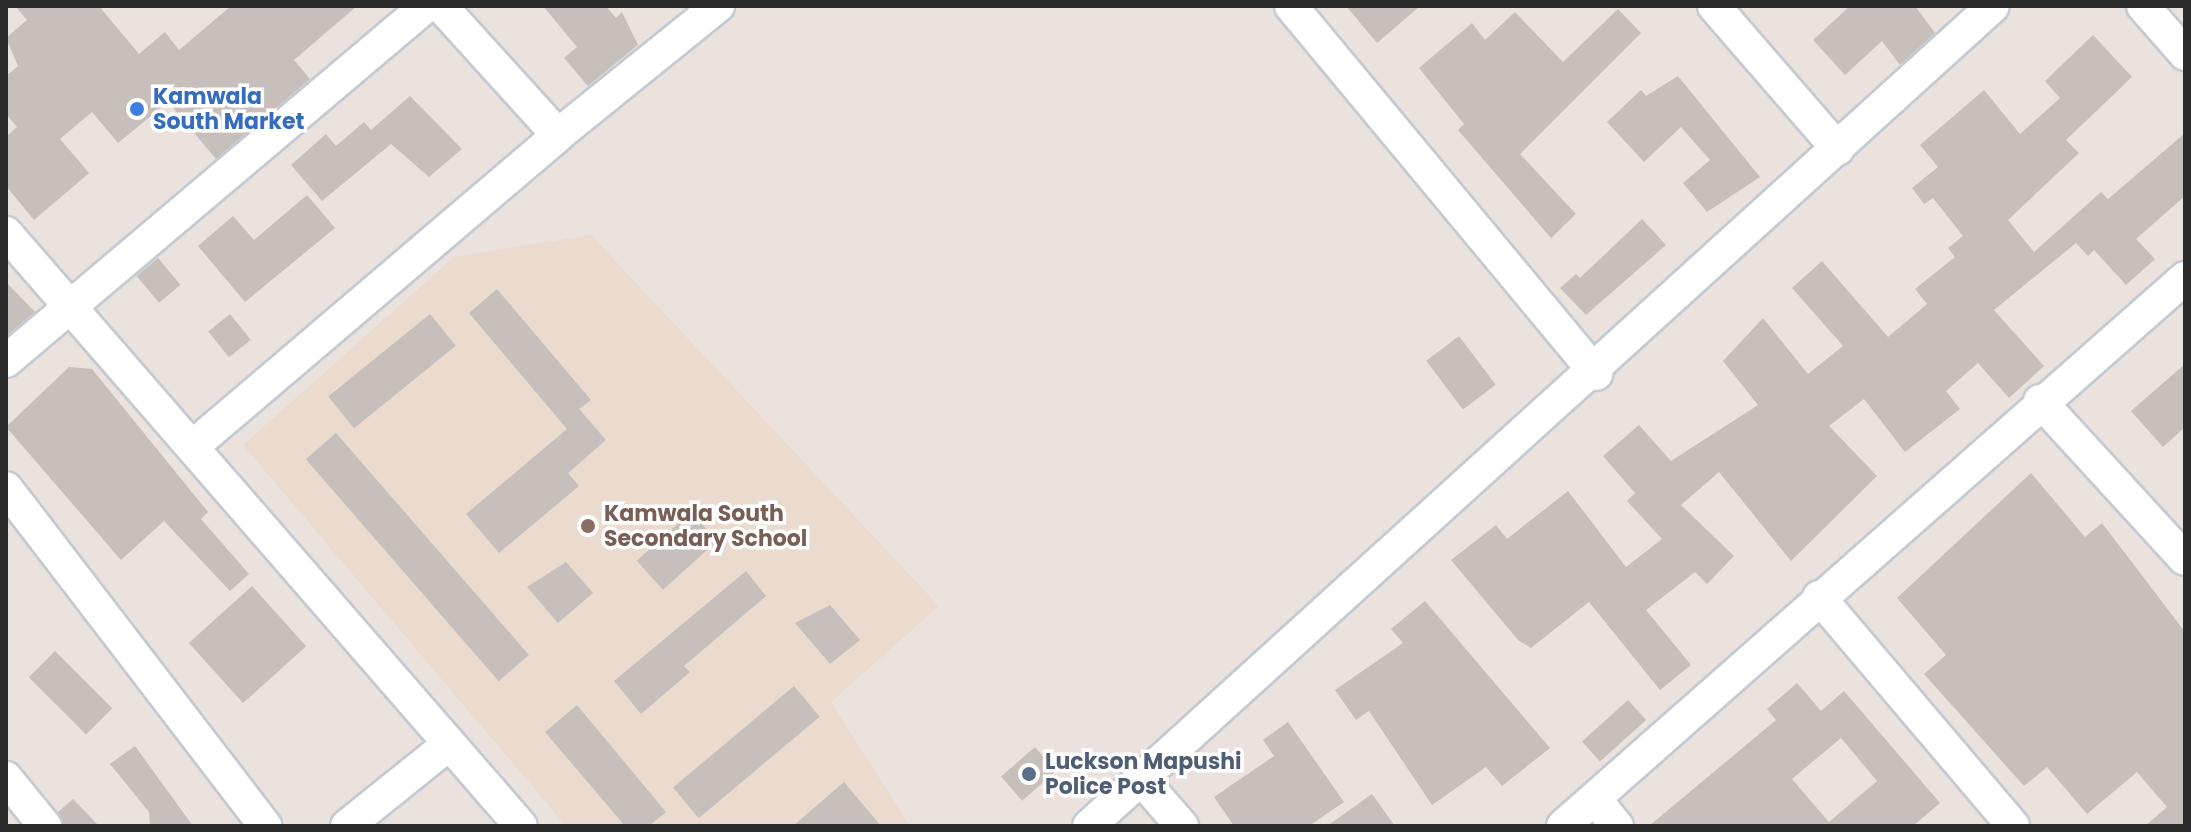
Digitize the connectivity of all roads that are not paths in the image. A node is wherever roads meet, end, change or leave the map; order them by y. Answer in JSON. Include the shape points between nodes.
{"nodes":[{"id":1,"x":426,"y":6,"type":"edge"},
{"id":2,"x":441,"y":6,"type":"edge"},
{"id":3,"x":718,"y":6,"type":"edge"},
{"id":4,"x":1291,"y":6,"type":"edge"},
{"id":5,"x":1714,"y":6,"type":"edge"},
{"id":6,"x":1993,"y":6,"type":"edge"},
{"id":7,"x":2143,"y":6,"type":"edge"},
{"id":8,"x":2185,"y":54,"type":"edge"},
{"id":9,"x":558,"y":135,"type":"junction"},
{"id":10,"x":1838,"y":149,"type":"junction"},
{"id":11,"x":6,"y":233,"type":"edge"},
{"id":12,"x":2185,"y":278,"type":"edge"},
{"id":13,"x":68,"y":303,"type":"junction"},
{"id":14,"x":6,"y":361,"type":"edge"},
{"id":15,"x":1596,"y":374,"type":"junction"},
{"id":16,"x":2040,"y":401,"type":"junction"},
{"id":17,"x":192,"y":447,"type":"junction"},
{"id":18,"x":6,"y":488,"type":"edge"},
{"id":19,"x":2185,"y":559,"type":"edge"},
{"id":20,"x":1819,"y":597,"type":"junction"},
{"id":21,"x":449,"y":744,"type":"junction"},
{"id":22,"x":6,"y":778,"type":"edge"},
{"id":23,"x":1142,"y":780,"type":"junction"},
{"id":24,"x":1595,"y":799,"type":"junction"},
{"id":25,"x":45,"y":826,"type":"edge"},
{"id":26,"x":265,"y":826,"type":"edge"},
{"id":27,"x":347,"y":826,"type":"edge"},
{"id":28,"x":521,"y":826,"type":"edge"},
{"id":29,"x":1089,"y":826,"type":"edge"},
{"id":30,"x":1182,"y":826,"type":"edge"},
{"id":31,"x":1563,"y":826,"type":"edge"},
{"id":32,"x":1617,"y":826,"type":"edge"},
{"id":33,"x":2013,"y":826,"type":"edge"}],
"edges":[{"from":1,"to":13,"type":"street"},
{"from":2,"to":9,"type":"street"},
{"from":3,"to":9,"type":"street"},
{"from":4,"to":15,"type":"street"},
{"from":5,"to":10,"type":"street"},
{"from":6,"to":10,"type":"street"},
{"from":7,"to":8,"type":"street"},
{"from":9,"to":17,"type":"street"},
{"from":10,"to":15,"type":"street"},
{"from":11,"to":13,"type":"street"},
{"from":12,"to":16,"type":"street"},
{"from":13,"to":14,"type":"street"},
{"from":13,"to":17,"type":"street"},
{"from":15,"to":23,"type":"street"},
{"from":16,"to":19,"type":"street"},
{"from":16,"to":20,"type":"street"},
{"from":17,"to":21,"type":"street"},
{"from":18,"to":26,"type":"street"},
{"from":20,"to":24,"type":"street"},
{"from":20,"to":33,"type":"street"},
{"from":21,"to":27,"type":"street"},
{"from":21,"to":28,"type":"street"},
{"from":22,"to":25,"type":"street"},
{"from":23,"to":29,"type":"street"},
{"from":23,"to":30,"type":"street"},
{"from":24,"to":31,"type":"street"},
{"from":24,"to":32,"type":"street"}]}
